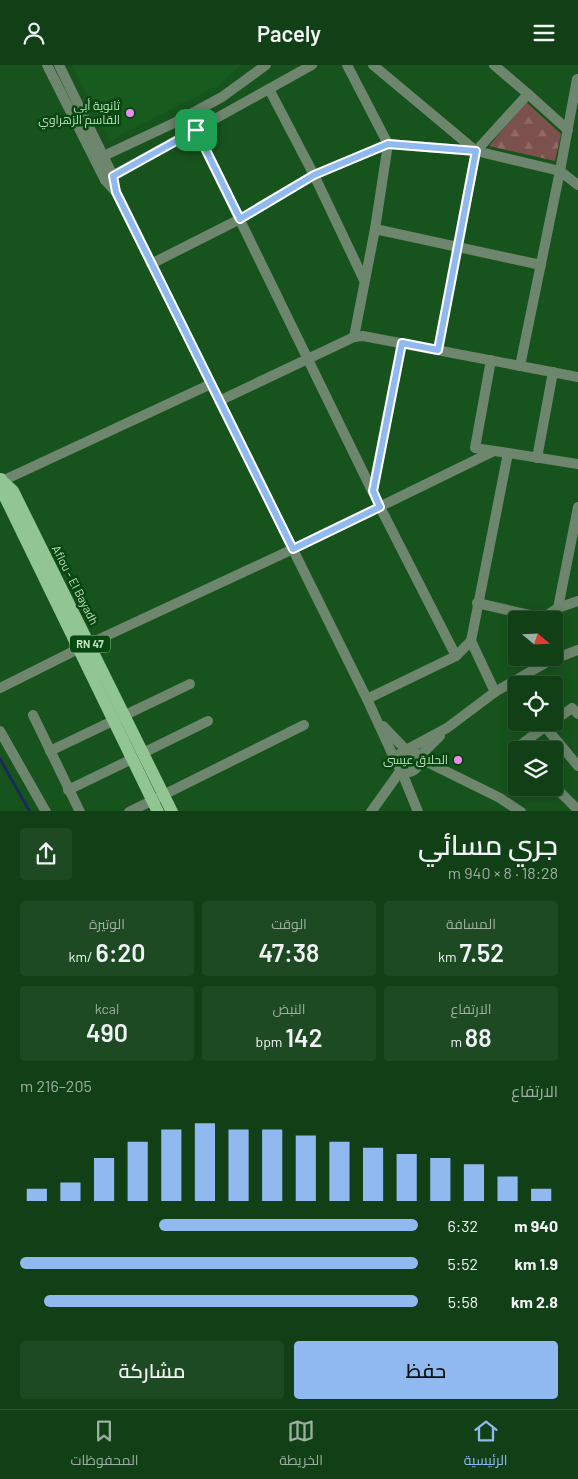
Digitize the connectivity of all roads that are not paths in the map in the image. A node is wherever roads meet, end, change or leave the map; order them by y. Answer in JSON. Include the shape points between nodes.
{"nodes":[{"id":1,"x":47,"y":65,"type":"edge"},
{"id":2,"x":59,"y":65,"type":"edge"},
{"id":3,"x":266,"y":65,"type":"edge"},
{"id":4,"x":312,"y":65,"type":"edge"},
{"id":5,"x":347,"y":65,"type":"edge"},
{"id":6,"x":373,"y":65,"type":"edge"},
{"id":7,"x":494,"y":65,"type":"edge"},
{"id":8,"x":578,"y":77,"type":"edge"},
{"id":9,"x":269,"y":89,"type":"junction"},
{"id":10,"x":528,"y":94,"type":"junction"},
{"id":11,"x":196,"y":130,"type":"junction"},
{"id":12,"x":568,"y":130,"type":"junction"},
{"id":13,"x":388,"y":144,"type":"junction"},
{"id":14,"x":476,"y":151,"type":"junction"},
{"id":15,"x":99,"y":158,"type":"junction"},
{"id":16,"x":560,"y":171,"type":"junction"},
{"id":17,"x":314,"y":175,"type":"junction"},
{"id":18,"x":109,"y":178,"type":"junction"},
{"id":19,"x":578,"y":185,"type":"edge"},
{"id":20,"x":240,"y":219,"type":"junction"},
{"id":21,"x":374,"y":229,"type":"junction"},
{"id":22,"x":458,"y":247,"type":"junction"},
{"id":23,"x":151,"y":263,"type":"junction"},
{"id":24,"x":540,"y":265,"type":"junction"},
{"id":25,"x":364,"y":280,"type":"junction"},
{"id":26,"x":354,"y":337,"type":"junction"},
{"id":27,"x":402,"y":343,"type":"junction"},
{"id":28,"x":438,"y":350,"type":"junction"},
{"id":29,"x":307,"y":359,"type":"junction"},
{"id":30,"x":491,"y":360,"type":"junction"},
{"id":31,"x":520,"y":366,"type":"junction"},
{"id":32,"x":553,"y":372,"type":"junction"},
{"id":33,"x":578,"y":377,"type":"edge"},
{"id":34,"x":211,"y":384,"type":"junction"},
{"id":35,"x":219,"y":401,"type":"junction"},
{"id":36,"x":494,"y":451,"type":"junction"},
{"id":37,"x":508,"y":453,"type":"junction"},
{"id":38,"x":537,"y":458,"type":"junction"},
{"id":39,"x":578,"y":464,"type":"edge"},
{"id":40,"x":1,"y":479,"type":"edge"},
{"id":41,"x":373,"y":491,"type":"junction"},
{"id":42,"x":380,"y":507,"type":"junction"},
{"id":43,"x":578,"y":507,"type":"edge"},
{"id":44,"x":293,"y":549,"type":"junction"},
{"id":45,"x":578,"y":601,"type":"edge"},
{"id":46,"x":478,"y":603,"type":"junction"},
{"id":47,"x":558,"y":608,"type":"junction"},
{"id":48,"x":471,"y":641,"type":"junction"},
{"id":49,"x":83,"y":646,"type":"junction"},
{"id":50,"x":578,"y":650,"type":"edge"},
{"id":51,"x":456,"y":656,"type":"junction"},
{"id":52,"x":530,"y":676,"type":"edge"},
{"id":53,"x":190,"y":685,"type":"dead end"},
{"id":54,"x":1,"y":686,"type":"edge"},
{"id":55,"x":508,"y":689,"type":"edge"},
{"id":56,"x":495,"y":692,"type":"junction"},
{"id":57,"x":367,"y":699,"type":"junction"},
{"id":58,"x":563,"y":714,"type":"edge"},
{"id":59,"x":578,"y":714,"type":"edge"},
{"id":60,"x":33,"y":715,"type":"dead end"},
{"id":61,"x":119,"y":718,"type":"junction"},
{"id":62,"x":375,"y":718,"type":"junction"},
{"id":63,"x":208,"y":721,"type":"dead end"},
{"id":64,"x":304,"y":725,"type":"dead end"},
{"id":65,"x":447,"y":728,"type":"junction"},
{"id":66,"x":0,"y":731,"type":"edge"},
{"id":67,"x":538,"y":731,"type":"edge"},
{"id":68,"x":554,"y":731,"type":"edge"},
{"id":69,"x":525,"y":741,"type":"edge"},
{"id":70,"x":407,"y":749,"type":"junction"},
{"id":71,"x":50,"y":751,"type":"junction"},
{"id":72,"x":138,"y":756,"type":"junction"},
{"id":73,"x":418,"y":763,"type":"junction"},
{"id":74,"x":578,"y":766,"type":"edge"},
{"id":75,"x":399,"y":767,"type":"junction"},
{"id":76,"x":68,"y":790,"type":"junction"},
{"id":77,"x":563,"y":795,"type":"edge"},
{"id":78,"x":158,"y":802,"type":"edge"},
{"id":79,"x":578,"y":809,"type":"edge"},
{"id":80,"x":46,"y":811,"type":"edge"},
{"id":81,"x":80,"y":811,"type":"edge"},
{"id":82,"x":130,"y":811,"type":"edge"},
{"id":83,"x":172,"y":811,"type":"edge"},
{"id":84,"x":371,"y":811,"type":"edge"},
{"id":85,"x":418,"y":811,"type":"edge"},
{"id":86,"x":521,"y":811,"type":"edge"}],
"edges":[{"from":1,"to":15,"type":"street"},
{"from":2,"to":15,"type":"street"},
{"from":3,"to":15,"type":"street","via":[[222,97]]},
{"from":4,"to":9,"type":"street"},
{"from":5,"to":13,"type":"street"},
{"from":6,"to":14,"type":"street"},
{"from":7,"to":10,"type":"street"},
{"from":8,"to":12,"type":"street"},
{"from":9,"to":11,"type":"street"},
{"from":9,"to":17,"type":"street"},
{"from":10,"to":12,"type":"street"},
{"from":10,"to":14,"type":"street"},
{"from":11,"to":18,"type":"street"},
{"from":11,"to":20,"type":"street"},
{"from":12,"to":16,"type":"street"},
{"from":13,"to":14,"type":"street"},
{"from":13,"to":17,"type":"street"},
{"from":13,"to":21,"type":"street"},
{"from":14,"to":16,"type":"street"},
{"from":14,"to":22,"type":"street"},
{"from":15,"to":18,"type":"street"},
{"from":16,"to":19,"type":"street"},
{"from":16,"to":24,"type":"street"},
{"from":17,"to":20,"type":"street"},
{"from":17,"to":25,"type":"street"},
{"from":18,"to":23,"type":"street"},
{"from":20,"to":23,"type":"street"},
{"from":20,"to":29,"type":"street"},
{"from":21,"to":22,"type":"street"},
{"from":21,"to":25,"type":"street"},
{"from":22,"to":24,"type":"street"},
{"from":22,"to":28,"type":"street"},
{"from":23,"to":34,"type":"street"},
{"from":24,"to":31,"type":"street"},
{"from":25,"to":26,"type":"street"},
{"from":26,"to":27,"type":"street"},
{"from":26,"to":29,"type":"street"},
{"from":27,"to":28,"type":"street"},
{"from":27,"to":41,"type":"street"},
{"from":28,"to":30,"type":"street"},
{"from":29,"to":35,"type":"street"},
{"from":29,"to":41,"type":"street"},
{"from":30,"to":31,"type":"street"},
{"from":30,"to":36,"type":"street","via":[[475,448]]},
{"from":31,"to":32,"type":"street"},
{"from":32,"to":33,"type":"street"},
{"from":32,"to":38,"type":"street"},
{"from":34,"to":35,"type":"street"},
{"from":34,"to":40,"type":"street"},
{"from":35,"to":44,"type":"street"},
{"from":36,"to":37,"type":"street"},
{"from":36,"to":42,"type":"street"},
{"from":37,"to":38,"type":"street"},
{"from":37,"to":46,"type":"street"},
{"from":38,"to":39,"type":"street"},
{"from":40,"to":49,"type":"main road","name":"Aflou - El Bayadh","number":"RN 47","via":[[5,497]]},
{"from":41,"to":42,"type":"street"},
{"from":42,"to":44,"type":"street"},
{"from":42,"to":51,"type":"street"},
{"from":43,"to":47,"type":"street"},
{"from":44,"to":49,"type":"street"},
{"from":44,"to":57,"type":"street"},
{"from":45,"to":47,"type":"street"},
{"from":46,"to":47,"type":"street","via":[[543,618]]},
{"from":46,"to":48,"type":"street"},
{"from":48,"to":51,"type":"street"},
{"from":48,"to":56,"type":"street"},
{"from":49,"to":54,"type":"street"},
{"from":49,"to":61,"type":"main road","name":"Aflou - El Bayadh","number":"RN 47"},
{"from":50,"to":52,"type":"street","via":[[549,661]]},
{"from":51,"to":57,"type":"street"},
{"from":53,"to":61,"type":"street"},
{"from":55,"to":56,"type":"street"},
{"from":56,"to":65,"type":"street"},
{"from":57,"to":62,"type":"street"},
{"from":58,"to":59,"type":"street","via":[[572,708]]},
{"from":60,"to":71,"type":"street"},
{"from":61,"to":71,"type":"street"},
{"from":61,"to":72,"type":"main road","name":"Aflou - El Bayadh","number":"RN 47"},
{"from":62,"to":70,"type":"street"},
{"from":62,"to":75,"type":"street"},
{"from":63,"to":72,"type":"street"},
{"from":64,"to":78,"type":"street"},
{"from":65,"to":70,"type":"street"},
{"from":65,"to":73,"type":"street"},
{"from":66,"to":80,"type":"street"},
{"from":67,"to":69,"type":"street"},
{"from":68,"to":74,"type":"street"},
{"from":70,"to":73,"type":"street","via":[[416,752]]},
{"from":70,"to":75,"type":"street","via":[[398,755]]},
{"from":71,"to":76,"type":"street"},
{"from":72,"to":76,"type":"street"},
{"from":72,"to":78,"type":"main road","name":"Aflou - El Bayadh","number":"RN 47"},
{"from":73,"to":75,"type":"street","via":[[411,772]]},
{"from":73,"to":85,"type":"street","via":[[414,783]]},
{"from":73,"to":86,"type":"street","via":[[440,769]]},
{"from":75,"to":84,"type":"street"},
{"from":75,"to":85,"type":"street"},
{"from":76,"to":81,"type":"street"},
{"from":77,"to":79,"type":"street"},
{"from":78,"to":82,"type":"street"},
{"from":78,"to":83,"type":"main road","name":"Aflou - El Bayadh","number":"RN 47"}]}
